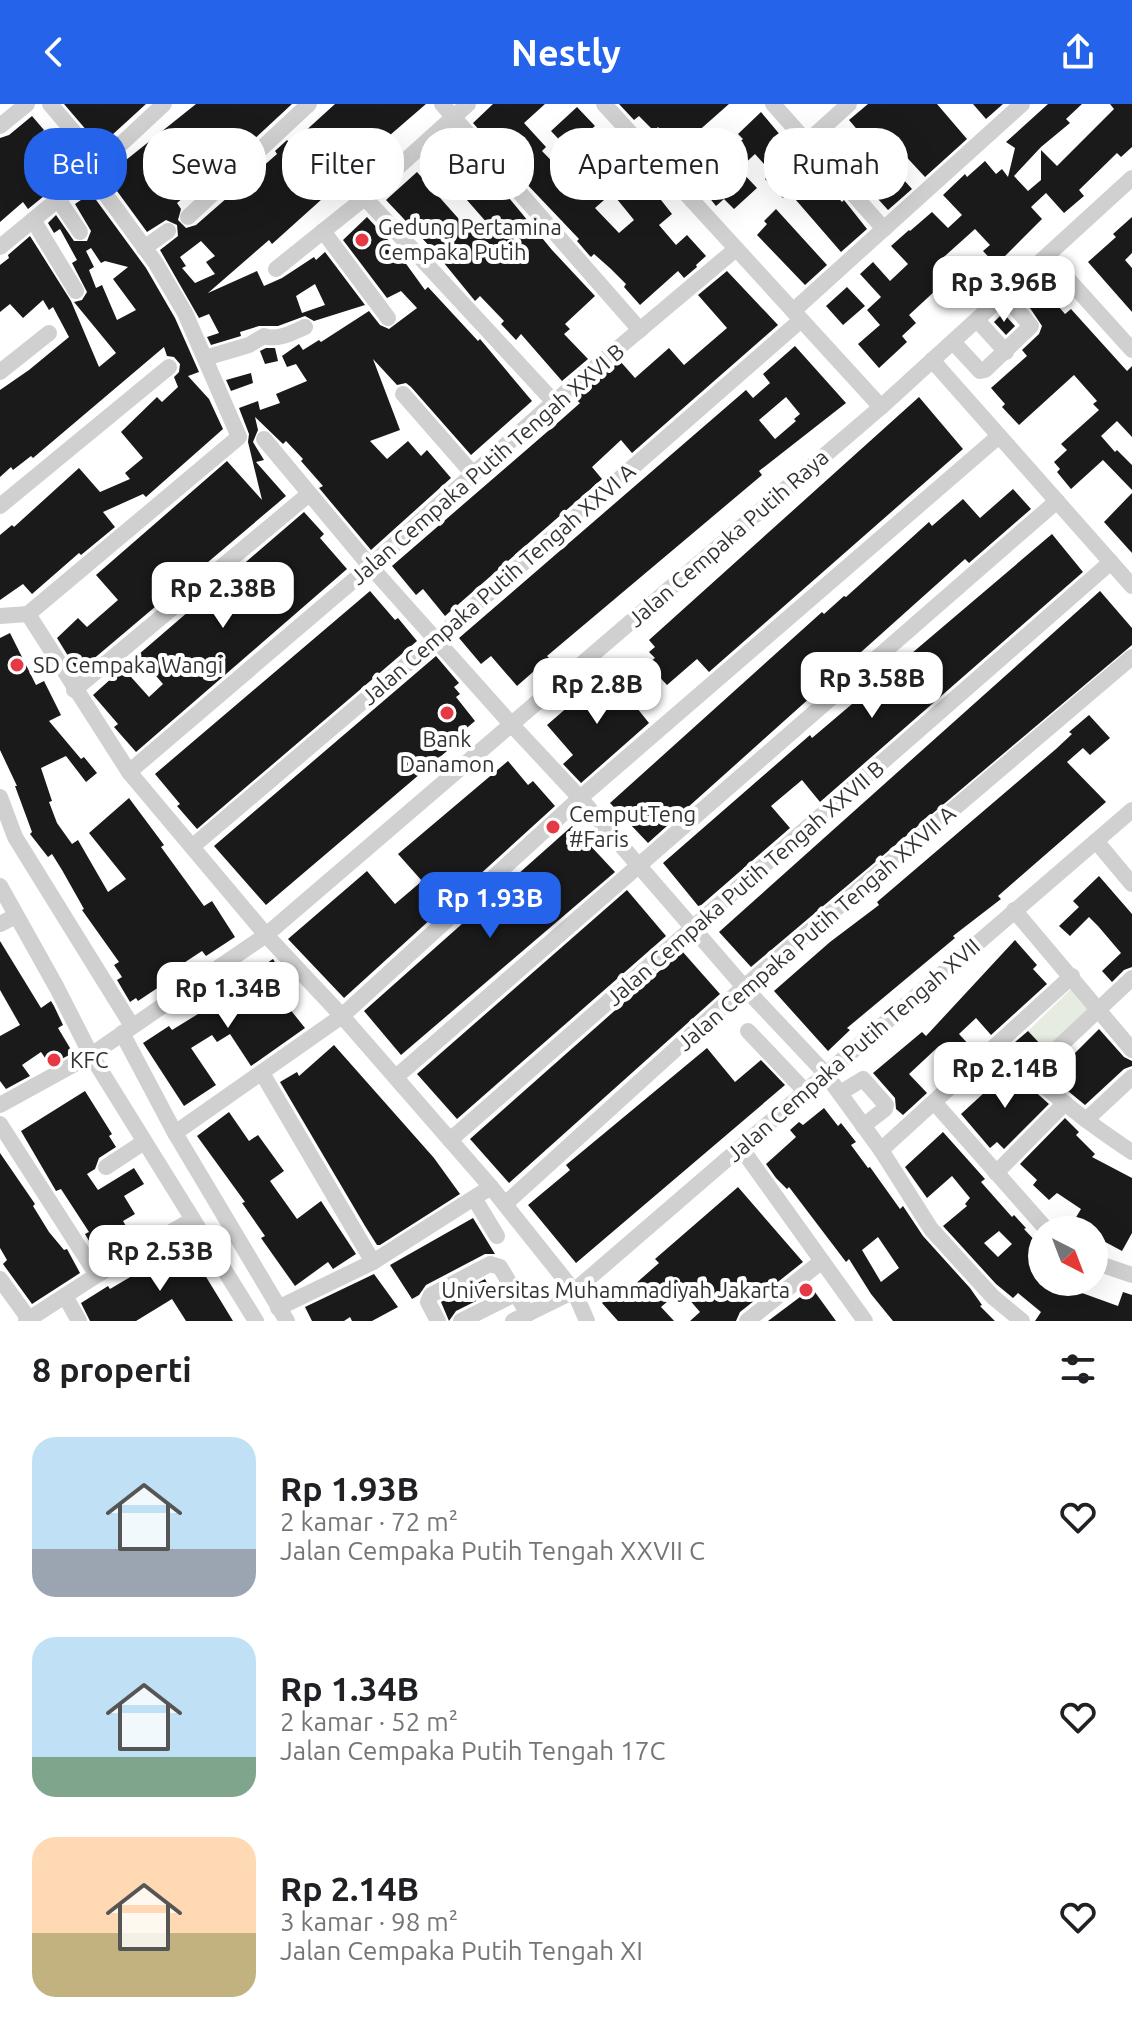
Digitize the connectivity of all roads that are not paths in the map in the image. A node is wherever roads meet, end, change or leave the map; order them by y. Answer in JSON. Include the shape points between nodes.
{"nodes":[{"id":1,"x":27,"y":104,"type":"edge"},
{"id":2,"x":50,"y":104,"type":"edge"},
{"id":3,"x":164,"y":104,"type":"edge"},
{"id":4,"x":309,"y":104,"type":"edge"},
{"id":5,"x":442,"y":104,"type":"edge"},
{"id":6,"x":468,"y":104,"type":"edge"},
{"id":7,"x":604,"y":104,"type":"edge"},
{"id":8,"x":773,"y":104,"type":"edge"},
{"id":9,"x":849,"y":104,"type":"edge"},
{"id":10,"x":1022,"y":104,"type":"edge"},
{"id":11,"x":453,"y":117,"type":"junction"},
{"id":12,"x":0,"y":126,"type":"edge"},
{"id":13,"x":67,"y":128,"type":"edge"},
{"id":14,"x":794,"y":128,"type":"edge"},
{"id":15,"x":822,"y":128,"type":"edge"},
{"id":16,"x":127,"y":138,"type":"edge"},
{"id":17,"x":404,"y":162,"type":"edge"},
{"id":18,"x":1132,"y":178,"type":"edge"},
{"id":19,"x":57,"y":200,"type":"edge"},
{"id":20,"x":59,"y":200,"type":"edge"},
{"id":21,"x":115,"y":200,"type":"edge"},
{"id":22,"x":362,"y":200,"type":"edge"},
{"id":23,"x":367,"y":200,"type":"edge"},
{"id":24,"x":858,"y":200,"type":"edge"},
{"id":25,"x":188,"y":217,"type":"dead end"},
{"id":26,"x":33,"y":220,"type":"junction"},
{"id":27,"x":884,"y":229,"type":"junction"},
{"id":28,"x":168,"y":231,"type":"dead end"},
{"id":29,"x":323,"y":231,"type":"junction"},
{"id":30,"x":80,"y":232,"type":"dead end"},
{"id":31,"x":0,"y":247,"type":"edge"},
{"id":32,"x":144,"y":248,"type":"junction"},
{"id":33,"x":736,"y":249,"type":"junction"},
{"id":34,"x":1047,"y":256,"type":"junction"},
{"id":35,"x":276,"y":269,"type":"dead end"},
{"id":36,"x":76,"y":291,"type":"dead end"},
{"id":37,"x":1005,"y":296,"type":"junction"},
{"id":38,"x":797,"y":315,"type":"junction"},
{"id":39,"x":388,"y":318,"type":"dead end"},
{"id":40,"x":977,"y":320,"type":"junction"},
{"id":41,"x":305,"y":327,"type":"dead end"},
{"id":42,"x":640,"y":330,"type":"junction"},
{"id":43,"x":49,"y":333,"type":"dead end"},
{"id":44,"x":953,"y":342,"type":"junction"},
{"id":45,"x":1132,"y":350,"type":"edge"},
{"id":46,"x":1006,"y":352,"type":"junction"},
{"id":47,"x":205,"y":358,"type":"junction"},
{"id":48,"x":932,"y":360,"type":"junction"},
{"id":49,"x":169,"y":367,"type":"dead end"},
{"id":50,"x":0,"y":372,"type":"edge"},
{"id":51,"x":403,"y":394,"type":"dead end"},
{"id":52,"x":554,"y":402,"type":"junction"},
{"id":53,"x":881,"y":407,"type":"junction"},
{"id":54,"x":999,"y":436,"type":"junction"},
{"id":55,"x":264,"y":439,"type":"dead end"},
{"id":56,"x":473,"y":474,"type":"junction"},
{"id":57,"x":309,"y":494,"type":"junction"},
{"id":58,"x":1057,"y":501,"type":"junction"},
{"id":59,"x":0,"y":506,"type":"edge"},
{"id":60,"x":1111,"y":562,"type":"junction"},
{"id":61,"x":370,"y":566,"type":"junction"},
{"id":62,"x":1132,"y":586,"type":"edge"},
{"id":63,"x":28,"y":614,"type":"junction"},
{"id":64,"x":0,"y":616,"type":"edge"},
{"id":65,"x":436,"y":639,"type":"junction"},
{"id":66,"x":1132,"y":657,"type":"edge"},
{"id":67,"x":74,"y":690,"type":"junction"},
{"id":68,"x":511,"y":724,"type":"junction"},
{"id":69,"x":129,"y":772,"type":"junction"},
{"id":70,"x":0,"y":797,"type":"edge"},
{"id":71,"x":580,"y":798,"type":"junction"},
{"id":72,"x":1132,"y":810,"type":"edge"},
{"id":73,"x":1096,"y":841,"type":"junction"},
{"id":74,"x":193,"y":846,"type":"junction"},
{"id":75,"x":640,"y":867,"type":"junction"},
{"id":76,"x":1132,"y":884,"type":"edge"},
{"id":77,"x":0,"y":886,"type":"edge"},
{"id":78,"x":1014,"y":910,"type":"junction"},
{"id":79,"x":16,"y":916,"type":"junction"},
{"id":80,"x":0,"y":924,"type":"edge"},
{"id":81,"x":693,"y":928,"type":"junction"},
{"id":82,"x":266,"y":935,"type":"junction"},
{"id":83,"x":1072,"y":976,"type":"junction"},
{"id":84,"x":1132,"y":978,"type":"edge"},
{"id":85,"x":744,"y":987,"type":"junction"},
{"id":86,"x":1098,"y":1009,"type":"junction"},
{"id":87,"x":342,"y":1016,"type":"junction"},
{"id":88,"x":748,"y":1031,"type":"dead end"},
{"id":89,"x":124,"y":1032,"type":"junction"},
{"id":90,"x":1000,"y":1042,"type":"junction"},
{"id":91,"x":1132,"y":1050,"type":"edge"},
{"id":92,"x":93,"y":1054,"type":"junction"},
{"id":93,"x":262,"y":1073,"type":"junction"},
{"id":94,"x":825,"y":1073,"type":"junction"},
{"id":95,"x":1030,"y":1074,"type":"junction"},
{"id":96,"x":396,"y":1077,"type":"junction"},
{"id":97,"x":1132,"y":1077,"type":"edge"},
{"id":98,"x":805,"y":1091,"type":"junction"},
{"id":99,"x":840,"y":1093,"type":"junction"},
{"id":100,"x":934,"y":1102,"type":"junction"},
{"id":101,"x":1065,"y":1103,"type":"junction"},
{"id":102,"x":0,"y":1105,"type":"edge"},
{"id":103,"x":1086,"y":1120,"type":"junction"},
{"id":104,"x":0,"y":1124,"type":"edge"},
{"id":105,"x":863,"y":1126,"type":"junction"},
{"id":106,"x":175,"y":1133,"type":"junction"},
{"id":107,"x":450,"y":1140,"type":"junction"},
{"id":108,"x":144,"y":1142,"type":"junction"},
{"id":109,"x":741,"y":1148,"type":"junction"},
{"id":110,"x":881,"y":1150,"type":"junction"},
{"id":111,"x":1132,"y":1152,"type":"edge"},
{"id":112,"x":106,"y":1167,"type":"dead end"},
{"id":113,"x":996,"y":1173,"type":"junction"},
{"id":114,"x":491,"y":1187,"type":"junction"},
{"id":115,"x":474,"y":1198,"type":"junction"},
{"id":116,"x":505,"y":1204,"type":"junction"},
{"id":117,"x":1034,"y":1216,"type":"edge"},
{"id":118,"x":192,"y":1220,"type":"junction"},
{"id":119,"x":497,"y":1236,"type":"dead end"},
{"id":120,"x":822,"y":1261,"type":"junction"},
{"id":121,"x":373,"y":1262,"type":"junction"},
{"id":122,"x":1108,"y":1267,"type":"edge"},
{"id":123,"x":97,"y":1275,"type":"junction"},
{"id":124,"x":1132,"y":1275,"type":"edge"},
{"id":125,"x":0,"y":1279,"type":"edge"},
{"id":126,"x":574,"y":1291,"type":"junction"},
{"id":127,"x":517,"y":1293,"type":"junction"},
{"id":128,"x":65,"y":1296,"type":"junction"},
{"id":129,"x":283,"y":1314,"type":"edge"},
{"id":130,"x":520,"y":1317,"type":"edge"},
{"id":131,"x":27,"y":1320,"type":"edge"},
{"id":132,"x":79,"y":1321,"type":"edge"},
{"id":133,"x":256,"y":1321,"type":"edge"},
{"id":134,"x":438,"y":1321,"type":"edge"},
{"id":135,"x":461,"y":1321,"type":"edge"},
{"id":136,"x":587,"y":1321,"type":"edge"},
{"id":137,"x":747,"y":1321,"type":"edge"},
{"id":138,"x":865,"y":1321,"type":"edge"},
{"id":139,"x":1022,"y":1321,"type":"edge"}],
"edges":[{"from":1,"to":12,"type":"street"},
{"from":2,"to":13,"type":"street"},
{"from":3,"to":16,"type":"street"},
{"from":4,"to":25,"type":"street"},
{"from":5,"to":11,"type":"street"},
{"from":6,"to":11,"type":"street"},
{"from":7,"to":33,"type":"street"},
{"from":8,"to":14,"type":"street"},
{"from":9,"to":15,"type":"street"},
{"from":10,"to":27,"type":"street","name":"Jalan Cempaka Putih Tengah XXVI A"},
{"from":11,"to":17,"type":"street"},
{"from":11,"to":42,"type":"street"},
{"from":18,"to":34,"type":"street","name":"Jalan Cempaka Putih Raya"},
{"from":19,"to":26,"type":"street"},
{"from":20,"to":30,"type":"street"},
{"from":21,"to":32,"type":"street"},
{"from":22,"to":29,"type":"street"},
{"from":23,"to":52,"type":"street"},
{"from":24,"to":27,"type":"street"},
{"from":26,"to":31,"type":"street"},
{"from":26,"to":36,"type":"street"},
{"from":27,"to":38,"type":"street","name":"Jalan Cempaka Putih Tengah XXVI A"},
{"from":28,"to":32,"type":"street"},
{"from":29,"to":35,"type":"street"},
{"from":29,"to":39,"type":"street"},
{"from":32,"to":47,"type":"street","via":[[185,313]]},
{"from":33,"to":38,"type":"street"},
{"from":33,"to":42,"type":"street","name":"Jalan Cempaka Putih Tengah XXVI B"},
{"from":34,"to":37,"type":"street","name":"Jalan Cempaka Putih Raya"},
{"from":34,"to":45,"type":"street"},
{"from":37,"to":40,"type":"street","name":"Jalan Cempaka Putih Raya"},
{"from":37,"to":46,"type":"street","via":[[1031,326]]},
{"from":38,"to":53,"type":"street"},
{"from":38,"to":65,"type":"street","name":"Jalan Cempaka Putih Tengah XXVI A"},
{"from":40,"to":44,"type":"street","name":"Jalan Cempaka Putih Raya"},
{"from":40,"to":46,"type":"street"},
{"from":41,"to":47,"type":"street"},
{"from":42,"to":52,"type":"street","name":"Jalan Cempaka Putih Tengah XXVI B"},
{"from":43,"to":50,"type":"street"},
{"from":44,"to":46,"type":"street","via":[[983,371]]},
{"from":44,"to":48,"type":"street","name":"Jalan Cempaka Putih Raya"},
{"from":47,"to":63,"type":"street","via":[[239,437]]},
{"from":48,"to":53,"type":"street","name":"Jalan Cempaka Putih Raya"},
{"from":48,"to":54,"type":"street"},
{"from":49,"to":59,"type":"street"},
{"from":51,"to":56,"type":"street"},
{"from":52,"to":56,"type":"street","name":"Jalan Cempaka Putih Tengah XXVI B"},
{"from":53,"to":68,"type":"street","name":"Jalan Cempaka Putih Raya"},
{"from":54,"to":58,"type":"street"},
{"from":54,"to":71,"type":"street"},
{"from":55,"to":57,"type":"street"},
{"from":56,"to":61,"type":"street","name":"Jalan Cempaka Putih Tengah XXVI B"},
{"from":57,"to":61,"type":"street"},
{"from":57,"to":67,"type":"street"},
{"from":58,"to":60,"type":"street"},
{"from":58,"to":75,"type":"street"},
{"from":60,"to":62,"type":"street"},
{"from":60,"to":81,"type":"street","name":"Jalan Cempaka Putih Tengah XXVII B"},
{"from":61,"to":65,"type":"street"},
{"from":61,"to":69,"type":"street","name":"Jalan Cempaka Putih Tengah XXVI B"},
{"from":63,"to":64,"type":"street"},
{"from":63,"to":67,"type":"street"},
{"from":65,"to":68,"type":"street"},
{"from":65,"to":74,"type":"street","name":"Jalan Cempaka Putih Tengah XXVI A"},
{"from":66,"to":85,"type":"street","name":"Jalan Cempaka Putih Tengah XXVII A"},
{"from":67,"to":69,"type":"street"},
{"from":68,"to":71,"type":"street"},
{"from":68,"to":82,"type":"street","name":"Jalan Cempaka Putih Raya"},
{"from":69,"to":74,"type":"street"},
{"from":70,"to":89,"type":"street","via":[[15,837]]},
{"from":71,"to":75,"type":"street"},
{"from":71,"to":87,"type":"street"},
{"from":72,"to":73,"type":"street","name":"Jalan Cempaka Putih Tengah XVII"},
{"from":73,"to":76,"type":"street"},
{"from":73,"to":78,"type":"street","name":"Jalan Cempaka Putih Tengah XVII"},
{"from":74,"to":82,"type":"street"},
{"from":75,"to":81,"type":"street"},
{"from":75,"to":96,"type":"street"},
{"from":77,"to":79,"type":"street"},
{"from":78,"to":83,"type":"street"},
{"from":78,"to":94,"type":"street","name":"Jalan Cempaka Putih Tengah XVII"},
{"from":79,"to":80,"type":"street"},
{"from":79,"to":92,"type":"street"},
{"from":81,"to":85,"type":"street"},
{"from":81,"to":107,"type":"street","name":"Jalan Cempaka Putih Tengah XXVII B"},
{"from":82,"to":87,"type":"street"},
{"from":82,"to":89,"type":"street","name":"Jalan Cempaka Putih Raya"},
{"from":83,"to":86,"type":"street"},
{"from":83,"to":90,"type":"street"},
{"from":84,"to":86,"type":"street"},
{"from":85,"to":94,"type":"street"},
{"from":85,"to":116,"type":"street","name":"Jalan Cempaka Putih Tengah XXVII A"},
{"from":86,"to":91,"type":"street"},
{"from":86,"to":95,"type":"street"},
{"from":87,"to":93,"type":"street"},
{"from":87,"to":96,"type":"street"},
{"from":88,"to":98,"type":"street"},
{"from":89,"to":92,"type":"street","name":"Jalan Cempaka Putih Raya"},
{"from":89,"to":106,"type":"street"},
{"from":90,"to":95,"type":"street"},
{"from":90,"to":100,"type":"street"},
{"from":92,"to":102,"type":"street","name":"Jalan Cempaka Putih Raya"},
{"from":92,"to":108,"type":"street"},
{"from":93,"to":106,"type":"street"},
{"from":93,"to":121,"type":"street"},
{"from":94,"to":98,"type":"street","name":"Jalan Cempaka Putih Tengah XVII"},
{"from":94,"to":99,"type":"street"},
{"from":95,"to":101,"type":"street"},
{"from":96,"to":107,"type":"street"},
{"from":97,"to":103,"type":"street"},
{"from":98,"to":109,"type":"street","name":"Jalan Cempaka Putih Tengah XVII"},
{"from":99,"to":105,"type":"street"},
{"from":99,"to":105,"type":"street","via":[[863,1079],[886,1105]]},
{"from":100,"to":110,"type":"street"},
{"from":100,"to":113,"type":"street"},
{"from":101,"to":103,"type":"street"},
{"from":101,"to":113,"type":"street"},
{"from":103,"to":111,"type":"street"},
{"from":104,"to":123,"type":"street"},
{"from":105,"to":110,"type":"street"},
{"from":106,"to":129,"type":"street"},
{"from":107,"to":114,"type":"street"},
{"from":108,"to":112,"type":"street"},
{"from":108,"to":118,"type":"street"},
{"from":109,"to":120,"type":"street"},
{"from":109,"to":126,"type":"street","name":"Jalan Cempaka Putih Tengah XVII"},
{"from":110,"to":139,"type":"street","via":[[931,1229]]},
{"from":113,"to":117,"type":"street"},
{"from":114,"to":115,"type":"street"},
{"from":114,"to":116,"type":"street"},
{"from":115,"to":119,"type":"street"},
{"from":115,"to":121,"type":"street"},
{"from":116,"to":126,"type":"street"},
{"from":118,"to":123,"type":"street"},
{"from":118,"to":133,"type":"street"},
{"from":120,"to":137,"type":"street"},
{"from":120,"to":138,"type":"street"},
{"from":121,"to":129,"type":"street"},
{"from":122,"to":124,"type":"street"},
{"from":123,"to":128,"type":"street"},
{"from":125,"to":131,"type":"street"},
{"from":126,"to":130,"type":"street","name":"Jalan Cempaka Putih Tengah XVII"},
{"from":126,"to":136,"type":"street"},
{"from":127,"to":130,"type":"street"},
{"from":127,"to":134,"type":"street","via":[[500,1267],[490,1264],[431,1295],[428,1302]]},
{"from":127,"to":135,"type":"street"},
{"from":128,"to":131,"type":"street"},
{"from":128,"to":132,"type":"street"}]}
